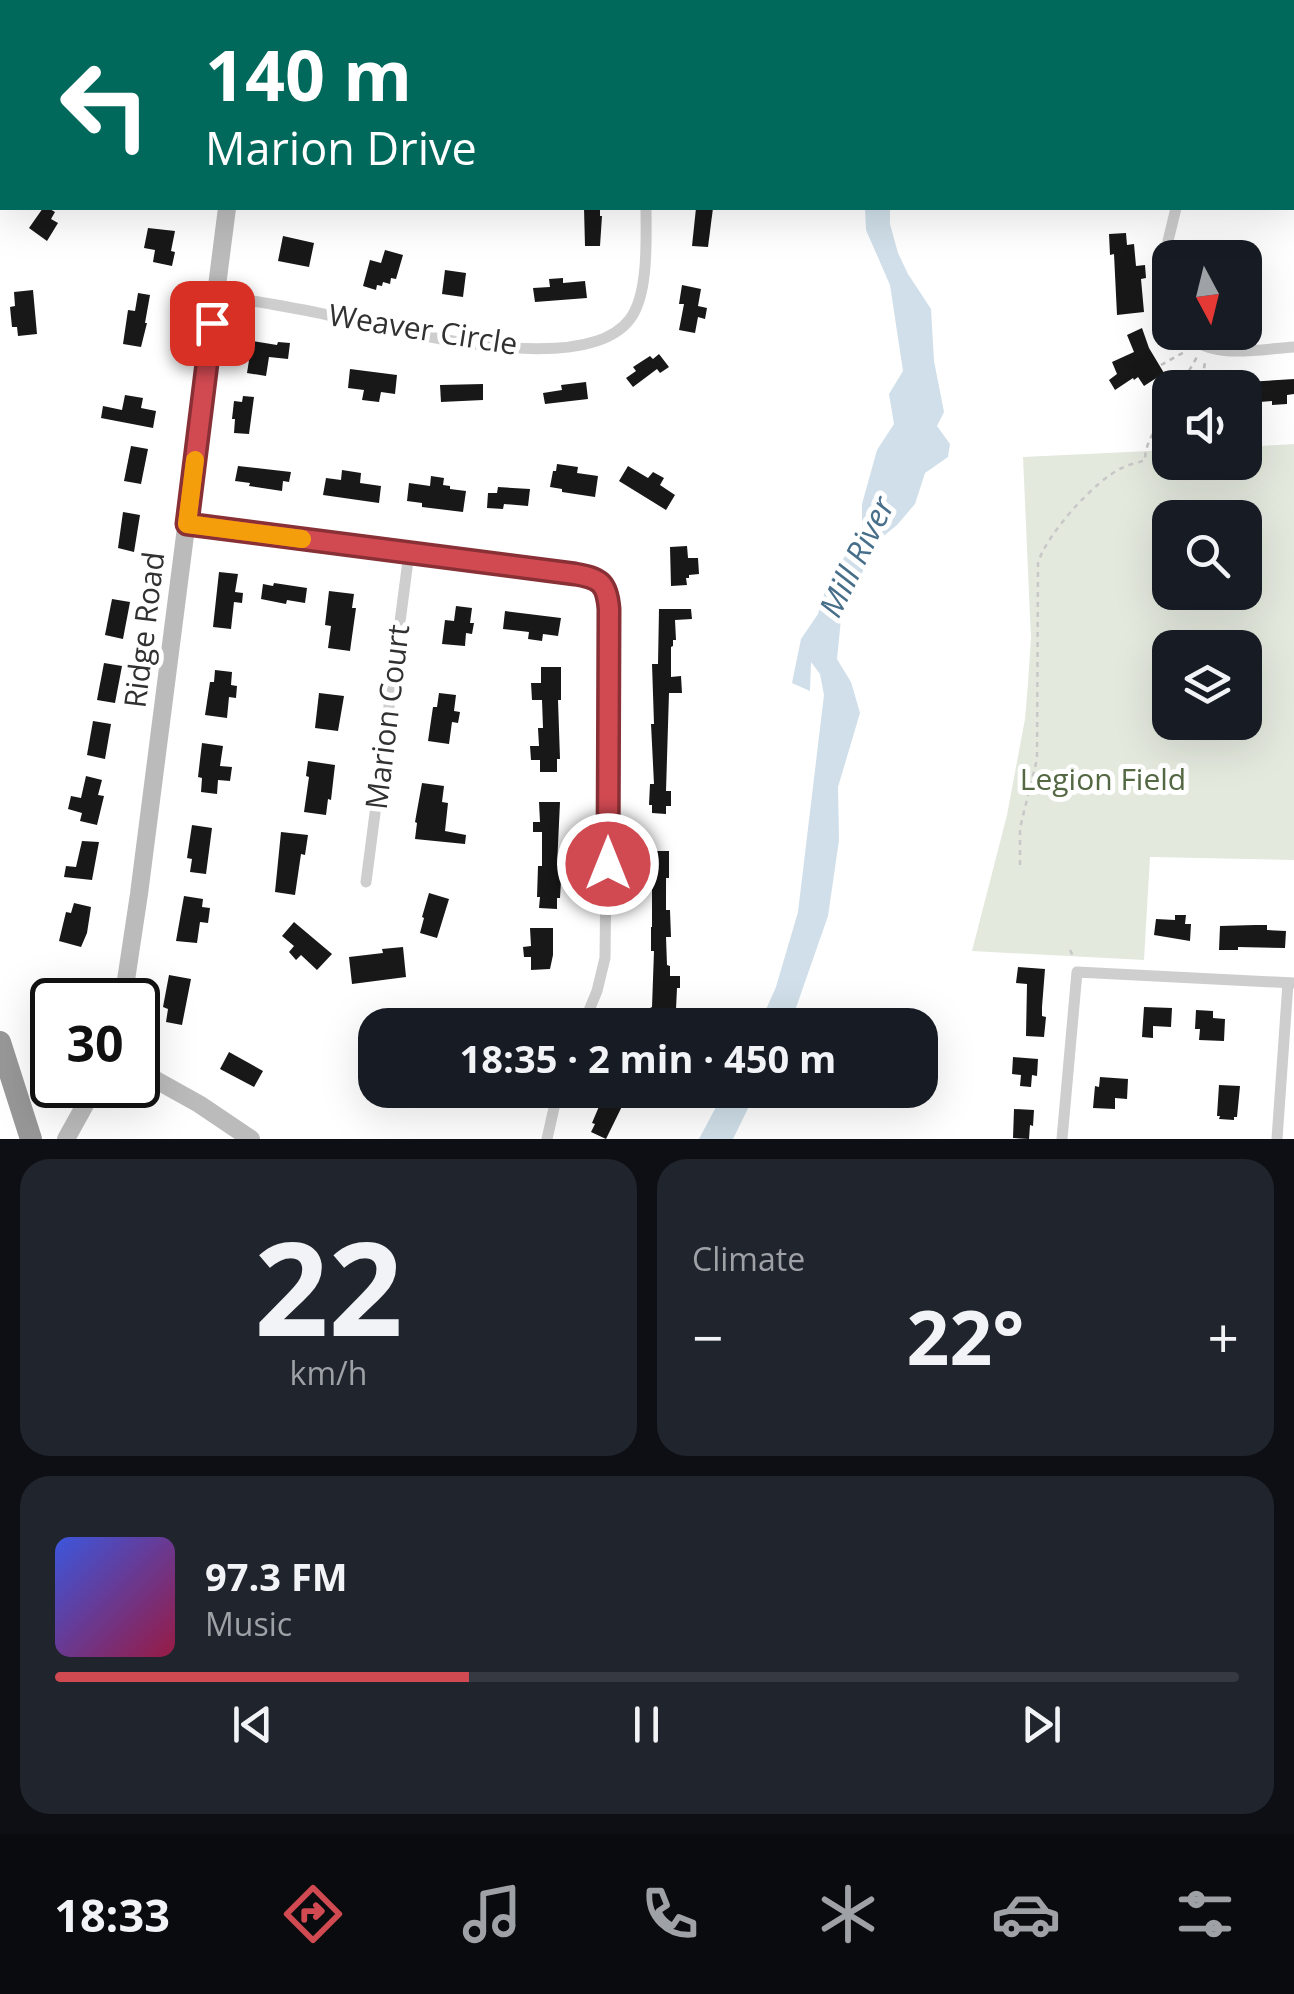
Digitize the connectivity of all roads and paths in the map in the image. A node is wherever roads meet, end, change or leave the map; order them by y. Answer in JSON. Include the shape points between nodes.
{"nodes":[{"id":1,"x":228,"y":210,"type":"edge"},
{"id":2,"x":646,"y":210,"type":"edge"},
{"id":3,"x":1176,"y":210,"type":"edge"},
{"id":4,"x":1168,"y":240,"type":"edge"},
{"id":5,"x":216,"y":295,"type":"junction"},
{"id":6,"x":1294,"y":347,"type":"edge"},
{"id":7,"x":1262,"y":349,"type":"edge"},
{"id":8,"x":1186,"y":350,"type":"edge"},
{"id":9,"x":1206,"y":362,"type":"dead end"},
{"id":10,"x":1161,"y":366,"type":"dead end"},
{"id":11,"x":1204,"y":370,"type":"edge"},
{"id":12,"x":1152,"y":435,"type":"edge"},
{"id":13,"x":187,"y":524,"type":"junction"},
{"id":14,"x":409,"y":553,"type":"junction"},
{"id":15,"x":1020,"y":865,"type":"dead end"},
{"id":16,"x":366,"y":882,"type":"dead end"},
{"id":17,"x":1070,"y":950,"type":"dead end"},
{"id":18,"x":1074,"y":958,"type":"dead end"},
{"id":19,"x":127,"y":978,"type":"edge"},
{"id":20,"x":1291,"y":983,"type":"edge"},
{"id":21,"x":590,"y":1008,"type":"edge"},
{"id":22,"x":0,"y":1042,"type":"edge"},
{"id":23,"x":160,"y":1082,"type":"edge"},
{"id":24,"x":83,"y":1108,"type":"edge"},
{"id":25,"x":554,"y":1108,"type":"edge"},
{"id":26,"x":67,"y":1138,"type":"edge"},
{"id":27,"x":32,"y":1139,"type":"edge"},
{"id":28,"x":251,"y":1139,"type":"edge"},
{"id":29,"x":546,"y":1139,"type":"edge"},
{"id":30,"x":1062,"y":1139,"type":"edge"},
{"id":31,"x":1277,"y":1139,"type":"edge"}],
"edges":[{"from":1,"to":5,"type":"main road","name":"Ridge Road"},
{"from":2,"to":5,"type":"street","name":"Weaver Circle","via":[[638,304],[619,330],[580,344],[474,345]]},
{"from":3,"to":4,"type":"street"},
{"from":5,"to":13,"type":"main road","name":"Ridge Road"},
{"from":6,"to":7,"type":"street"},
{"from":8,"to":10,"type":"path"},
{"from":9,"to":11,"type":"path"},
{"from":12,"to":15,"type":"path","via":[[1145,460],[1107,477],[1058,526],[1038,563],[1037,759],[1020,828]]},
{"from":13,"to":14,"type":"street"},
{"from":13,"to":19,"type":"main road","name":"Ridge Road"},
{"from":14,"to":16,"type":"street","name":"Marion Court"},
{"from":14,"to":21,"type":"street","via":[[593,577],[605,588],[606,958]]},
{"from":17,"to":18,"type":"path"},
{"from":20,"to":30,"type":"street","via":[[1077,972]]},
{"from":20,"to":31,"type":"street"},
{"from":22,"to":27,"type":"highway"},
{"from":23,"to":28,"type":"main road"},
{"from":24,"to":26,"type":"main road"},
{"from":25,"to":29,"type":"street"}]}
